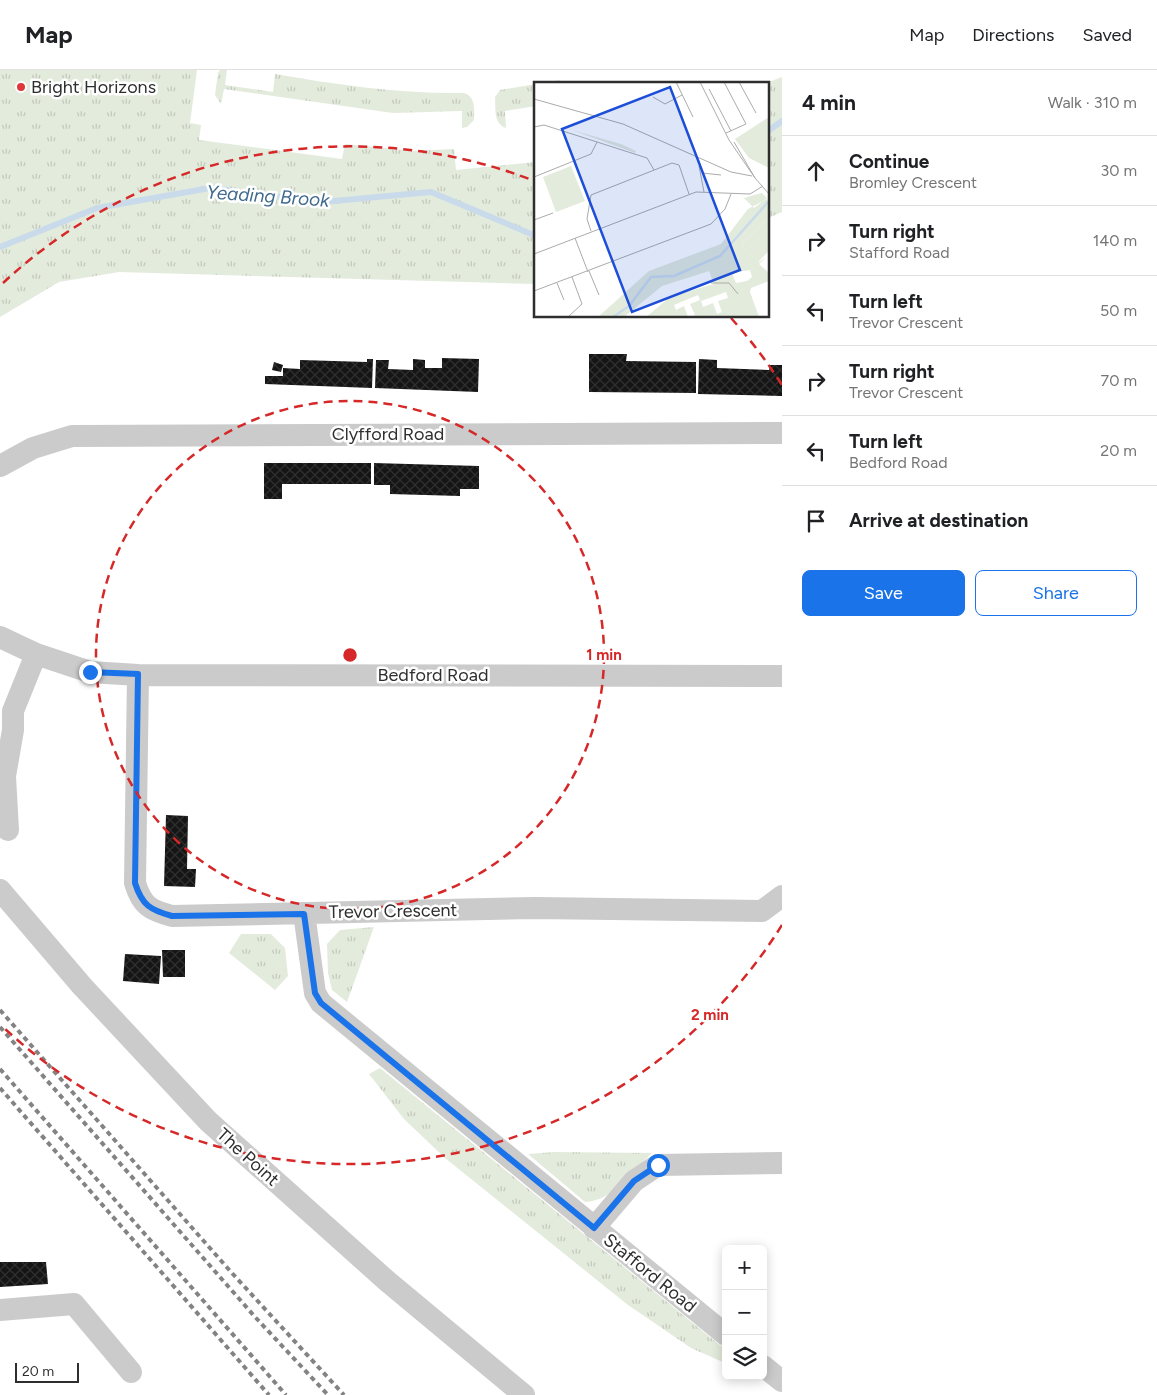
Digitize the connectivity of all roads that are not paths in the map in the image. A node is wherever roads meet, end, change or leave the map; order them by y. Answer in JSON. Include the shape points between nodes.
{"nodes":[{"id":1,"x":782,"y":432,"type":"edge"},
{"id":2,"x":0,"y":466,"type":"edge"},
{"id":3,"x":0,"y":638,"type":"edge"},
{"id":4,"x":36,"y":654,"type":"junction"},
{"id":5,"x":138,"y":674,"type":"junction"},
{"id":6,"x":782,"y":676,"type":"edge"},
{"id":7,"x":2,"y":775,"type":"edge"},
{"id":8,"x":8,"y":830,"type":"dead end"},
{"id":9,"x":0,"y":890,"type":"edge"},
{"id":10,"x":782,"y":896,"type":"edge"},
{"id":11,"x":304,"y":914,"type":"junction"},
{"id":12,"x":782,"y":1163,"type":"edge"},
{"id":13,"x":594,"y":1228,"type":"junction"},
{"id":14,"x":0,"y":1310,"type":"edge"},
{"id":15,"x":722,"y":1332,"type":"edge"},
{"id":16,"x":767,"y":1369,"type":"edge"},
{"id":17,"x":131,"y":1372,"type":"dead end"},
{"id":18,"x":782,"y":1381,"type":"edge"},
{"id":19,"x":524,"y":1395,"type":"edge"}],
"edges":[{"from":1,"to":2,"type":"street","name":"Clyfford Road","via":[[72,436],[33,448]]},
{"from":3,"to":4,"type":"street","name":"Bedford Road"},
{"from":4,"to":5,"type":"street","name":"Bedford Road","via":[[90,672]]},
{"from":4,"to":7,"type":"street","via":[[13,711],[13,730]]},
{"from":5,"to":6,"type":"street","name":"Bedford Road"},
{"from":5,"to":11,"type":"street","name":"Trevor Crescent","via":[[135,883],[140,899],[154,911],[172,916]]},
{"from":7,"to":8,"type":"street"},
{"from":9,"to":19,"type":"street","name":"The Point","via":[[82,986],[208,1121],[387,1281]]},
{"from":10,"to":11,"type":"street","name":"Trevor Crescent","via":[[762,911],[536,908]]},
{"from":11,"to":13,"type":"street","name":"Stafford Road","via":[[315,993],[321,1003]]},
{"from":12,"to":13,"type":"street","via":[[658,1165],[634,1181]]},
{"from":13,"to":15,"type":"street","name":"Stafford Road"},
{"from":14,"to":17,"type":"street","via":[[74,1304]]},
{"from":16,"to":18,"type":"street"}]}
